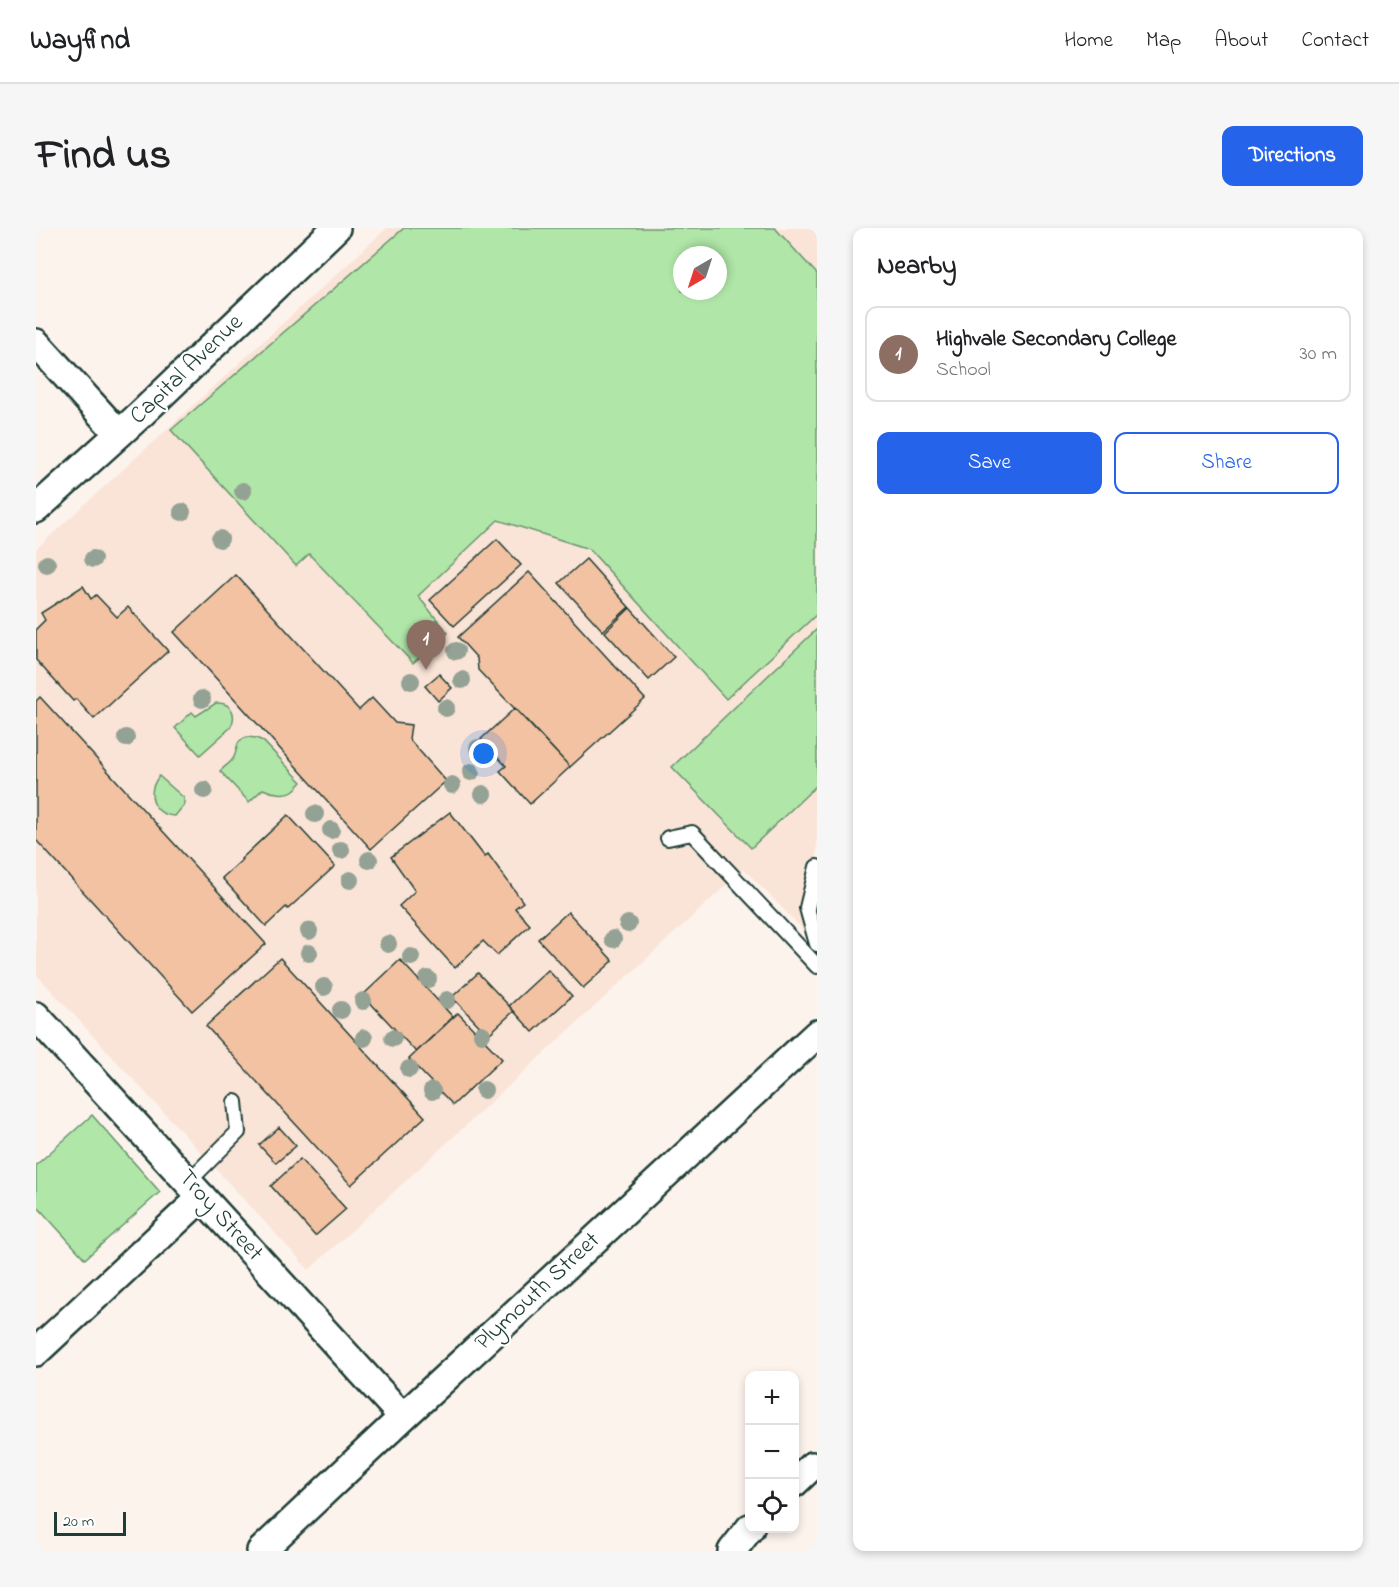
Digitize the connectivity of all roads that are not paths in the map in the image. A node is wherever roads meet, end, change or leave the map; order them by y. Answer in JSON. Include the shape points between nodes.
{"nodes":[{"id":1,"x":336,"y":228,"type":"edge"},
{"id":2,"x":36,"y":343,"type":"edge"},
{"id":3,"x":119,"y":434,"type":"junction"},
{"id":4,"x":36,"y":508,"type":"edge"},
{"id":5,"x":668,"y":838,"type":"dead end"},
{"id":6,"x":817,"y":867,"type":"edge"},
{"id":7,"x":817,"y":944,"type":"edge"},
{"id":8,"x":817,"y":966,"type":"edge"},
{"id":9,"x":36,"y":1016,"type":"edge"},
{"id":10,"x":817,"y":1034,"type":"edge"},
{"id":11,"x":236,"y":1102,"type":"dead end"},
{"id":12,"x":195,"y":1190,"type":"junction"},
{"id":13,"x":36,"y":1352,"type":"edge"},
{"id":14,"x":403,"y":1417,"type":"junction"},
{"id":15,"x":746,"y":1533,"type":"edge"},
{"id":16,"x":289,"y":1542,"type":"edge"},
{"id":17,"x":261,"y":1551,"type":"edge"},
{"id":18,"x":732,"y":1551,"type":"edge"}],
"edges":[{"from":1,"to":3,"type":"street","name":"Capital Avenue"},
{"from":2,"to":3,"type":"street"},
{"from":3,"to":4,"type":"street","name":"Capital Avenue"},
{"from":5,"to":8,"type":"lane","via":[[692,834]]},
{"from":6,"to":7,"type":"lane","via":[[807,908]]},
{"from":9,"to":12,"type":"street","name":"Troy Street"},
{"from":10,"to":14,"type":"street","name":"Plymouth Street"},
{"from":11,"to":12,"type":"lane","via":[[238,1132]]},
{"from":12,"to":13,"type":"street"},
{"from":12,"to":14,"type":"street","name":"Troy Street"},
{"from":14,"to":16,"type":"street","name":"Plymouth Street"},
{"from":15,"to":18,"type":"street"},
{"from":16,"to":17,"type":"street","name":"Plymouth Street"}]}
